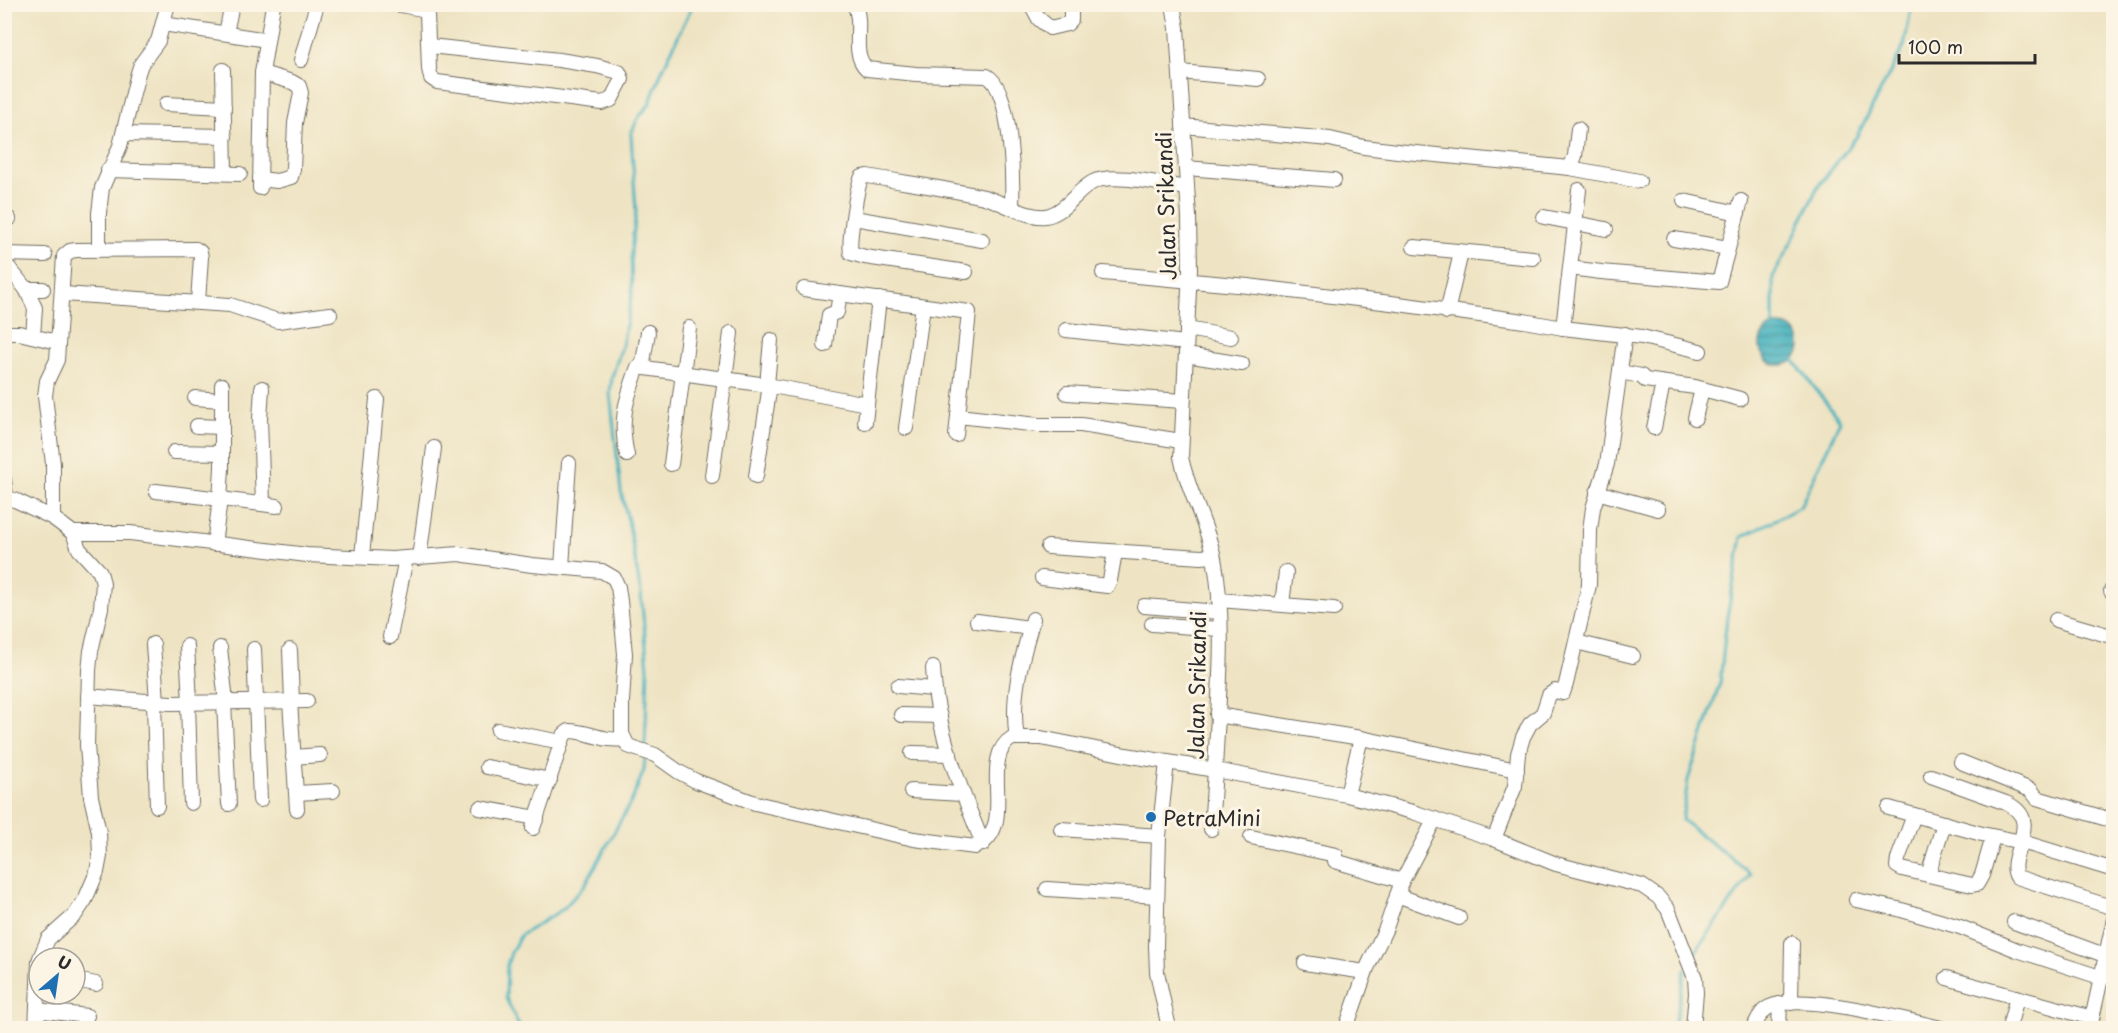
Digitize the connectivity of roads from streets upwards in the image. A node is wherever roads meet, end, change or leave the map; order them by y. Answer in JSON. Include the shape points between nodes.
{"nodes":[{"id":1,"x":168,"y":4,"type":"edge"},
{"id":2,"x":232,"y":4,"type":"edge"},
{"id":3,"x":317,"y":4,"type":"edge"},
{"id":4,"x":395,"y":4,"type":"edge"},
{"id":5,"x":854,"y":4,"type":"edge"},
{"id":6,"x":1031,"y":4,"type":"edge"},
{"id":7,"x":1071,"y":4,"type":"edge"},
{"id":8,"x":1173,"y":4,"type":"edge"},
{"id":9,"x":273,"y":5,"type":"edge"},
{"id":10,"x":163,"y":24,"type":"junction"},
{"id":11,"x":225,"y":33,"type":"junction"},
{"id":12,"x":267,"y":40,"type":"junction"},
{"id":13,"x":430,"y":46,"type":"junction"},
{"id":14,"x":301,"y":60,"type":"dead end"},
{"id":15,"x":223,"y":70,"type":"dead end"},
{"id":16,"x":1180,"y":72,"type":"junction"},
{"id":17,"x":262,"y":73,"type":"junction"},
{"id":18,"x":1258,"y":79,"type":"dead end"},
{"id":19,"x":166,"y":104,"type":"dead end"},
{"id":20,"x":224,"y":107,"type":"junction"},
{"id":21,"x":1183,"y":126,"type":"junction"},
{"id":22,"x":1578,"y":129,"type":"dead end"},
{"id":23,"x":123,"y":134,"type":"junction"},
{"id":24,"x":225,"y":136,"type":"junction"},
{"id":25,"x":1186,"y":168,"type":"junction"},
{"id":26,"x":1570,"y":168,"type":"junction"},
{"id":27,"x":108,"y":170,"type":"junction"},
{"id":28,"x":225,"y":173,"type":"junction"},
{"id":29,"x":240,"y":174,"type":"dead end"},
{"id":30,"x":1334,"y":180,"type":"dead end"},
{"id":31,"x":1639,"y":181,"type":"dead end"},
{"id":32,"x":1187,"y":188,"type":"junction"},
{"id":33,"x":1579,"y":190,"type":"dead end"},
{"id":34,"x":1684,"y":201,"type":"dead end"},
{"id":35,"x":1012,"y":206,"type":"junction"},
{"id":36,"x":1544,"y":217,"type":"dead end"},
{"id":37,"x":854,"y":218,"type":"junction"},
{"id":38,"x":1574,"y":222,"type":"junction"},
{"id":39,"x":1606,"y":229,"type":"dead end"},
{"id":40,"x":1674,"y":239,"type":"dead end"},
{"id":41,"x":982,"y":240,"type":"dead end"},
{"id":42,"x":1414,"y":248,"type":"dead end"},
{"id":43,"x":1728,"y":248,"type":"junction"},
{"id":44,"x":99,"y":249,"type":"junction"},
{"id":45,"x":1461,"y":253,"type":"junction"},
{"id":46,"x":45,"y":255,"type":"dead end"},
{"id":47,"x":1533,"y":258,"type":"dead end"},
{"id":48,"x":4,"y":260,"type":"edge"},
{"id":49,"x":1570,"y":268,"type":"junction"},
{"id":50,"x":966,"y":272,"type":"dead end"},
{"id":51,"x":1103,"y":273,"type":"dead end"},
{"id":52,"x":1189,"y":281,"type":"junction"},
{"id":53,"x":26,"y":289,"type":"junction"},
{"id":54,"x":43,"y":289,"type":"dead end"},
{"id":55,"x":804,"y":289,"type":"dead end"},
{"id":56,"x":63,"y":294,"type":"junction"},
{"id":57,"x":840,"y":294,"type":"junction"},
{"id":58,"x":879,"y":300,"type":"junction"},
{"id":59,"x":198,"y":302,"type":"junction"},
{"id":60,"x":923,"y":306,"type":"junction"},
{"id":61,"x":1447,"y":312,"type":"junction"},
{"id":62,"x":330,"y":314,"type":"dead end"},
{"id":63,"x":689,"y":328,"type":"dead end"},
{"id":64,"x":1563,"y":328,"type":"junction"},
{"id":65,"x":1066,"y":330,"type":"dead end"},
{"id":66,"x":648,"y":332,"type":"dead end"},
{"id":67,"x":4,"y":333,"type":"edge"},
{"id":68,"x":731,"y":333,"type":"dead end"},
{"id":69,"x":33,"y":336,"type":"junction"},
{"id":70,"x":1633,"y":336,"type":"junction"},
{"id":71,"x":1231,"y":337,"type":"dead end"},
{"id":72,"x":771,"y":340,"type":"dead end"},
{"id":73,"x":57,"y":342,"type":"junction"},
{"id":74,"x":1186,"y":343,"type":"junction"},
{"id":75,"x":825,"y":345,"type":"dead end"},
{"id":76,"x":1700,"y":351,"type":"dead end"},
{"id":77,"x":1242,"y":364,"type":"dead end"},
{"id":78,"x":642,"y":368,"type":"junction"},
{"id":79,"x":1620,"y":372,"type":"junction"},
{"id":80,"x":683,"y":373,"type":"junction"},
{"id":81,"x":725,"y":379,"type":"junction"},
{"id":82,"x":1664,"y":383,"type":"junction"},
{"id":83,"x":222,"y":385,"type":"dead end"},
{"id":84,"x":768,"y":385,"type":"junction"},
{"id":85,"x":262,"y":388,"type":"dead end"},
{"id":86,"x":1702,"y":389,"type":"junction"},
{"id":87,"x":1067,"y":393,"type":"dead end"},
{"id":88,"x":195,"y":398,"type":"dead end"},
{"id":89,"x":378,"y":399,"type":"dead end"},
{"id":90,"x":1740,"y":399,"type":"dead end"},
{"id":91,"x":221,"y":400,"type":"junction"},
{"id":92,"x":1183,"y":401,"type":"junction"},
{"id":93,"x":867,"y":404,"type":"junction"},
{"id":94,"x":958,"y":416,"type":"junction"},
{"id":95,"x":1695,"y":418,"type":"dead end"},
{"id":96,"x":865,"y":422,"type":"dead end"},
{"id":97,"x":197,"y":426,"type":"dead end"},
{"id":98,"x":221,"y":427,"type":"junction"},
{"id":99,"x":906,"y":428,"type":"dead end"},
{"id":100,"x":1654,"y":428,"type":"dead end"},
{"id":101,"x":956,"y":435,"type":"dead end"},
{"id":102,"x":1181,"y":441,"type":"junction"},
{"id":103,"x":434,"y":448,"type":"dead end"},
{"id":104,"x":174,"y":452,"type":"dead end"},
{"id":105,"x":222,"y":453,"type":"junction"},
{"id":106,"x":627,"y":455,"type":"dead end"},
{"id":107,"x":569,"y":464,"type":"dead end"},
{"id":108,"x":671,"y":464,"type":"dead end"},
{"id":109,"x":712,"y":476,"type":"dead end"},
{"id":110,"x":756,"y":476,"type":"dead end"},
{"id":111,"x":4,"y":480,"type":"edge"},
{"id":112,"x":156,"y":492,"type":"dead end"},
{"id":113,"x":1597,"y":492,"type":"junction"},
{"id":114,"x":5,"y":498,"type":"edge"},
{"id":115,"x":220,"y":500,"type":"junction"},
{"id":116,"x":1658,"y":509,"type":"dead end"},
{"id":117,"x":53,"y":518,"type":"junction"},
{"id":118,"x":73,"y":533,"type":"junction"},
{"id":119,"x":214,"y":544,"type":"junction"},
{"id":120,"x":1048,"y":547,"type":"dead end"},
{"id":121,"x":1115,"y":552,"type":"junction"},
{"id":122,"x":1213,"y":556,"type":"junction"},
{"id":123,"x":362,"y":557,"type":"junction"},
{"id":124,"x":412,"y":558,"type":"junction"},
{"id":125,"x":562,"y":567,"type":"junction"},
{"id":126,"x":1286,"y":572,"type":"dead end"},
{"id":127,"x":1041,"y":578,"type":"dead end"},
{"id":128,"x":1282,"y":604,"type":"junction"},
{"id":129,"x":1144,"y":606,"type":"dead end"},
{"id":130,"x":1219,"y":606,"type":"junction"},
{"id":131,"x":1334,"y":609,"type":"dead end"},
{"id":132,"x":2056,"y":620,"type":"dead end"},
{"id":133,"x":977,"y":621,"type":"dead end"},
{"id":134,"x":1152,"y":624,"type":"dead end"},
{"id":135,"x":1219,"y":629,"type":"junction"},
{"id":136,"x":390,"y":637,"type":"dead end"},
{"id":137,"x":2114,"y":638,"type":"edge"},
{"id":138,"x":1576,"y":642,"type":"junction"},
{"id":139,"x":153,"y":644,"type":"dead end"},
{"id":140,"x":187,"y":646,"type":"dead end"},
{"id":141,"x":220,"y":648,"type":"dead end"},
{"id":142,"x":254,"y":649,"type":"dead end"},
{"id":143,"x":290,"y":650,"type":"dead end"},
{"id":144,"x":1633,"y":656,"type":"dead end"},
{"id":145,"x":933,"y":668,"type":"dead end"},
{"id":146,"x":898,"y":686,"type":"dead end"},
{"id":147,"x":934,"y":689,"type":"junction"},
{"id":148,"x":88,"y":696,"type":"junction"},
{"id":149,"x":291,"y":701,"type":"junction"},
{"id":150,"x":307,"y":701,"type":"dead end"},
{"id":151,"x":155,"y":702,"type":"junction"},
{"id":152,"x":225,"y":702,"type":"junction"},
{"id":153,"x":257,"y":702,"type":"junction"},
{"id":154,"x":189,"y":703,"type":"junction"},
{"id":155,"x":901,"y":715,"type":"dead end"},
{"id":156,"x":1217,"y":715,"type":"junction"},
{"id":157,"x":940,"y":716,"type":"junction"},
{"id":158,"x":498,"y":730,"type":"dead end"},
{"id":159,"x":1017,"y":738,"type":"junction"},
{"id":160,"x":1361,"y":738,"type":"junction"},
{"id":161,"x":562,"y":742,"type":"junction"},
{"id":162,"x":628,"y":744,"type":"junction"},
{"id":163,"x":912,"y":753,"type":"dead end"},
{"id":164,"x":950,"y":754,"type":"junction"},
{"id":165,"x":320,"y":755,"type":"dead end"},
{"id":166,"x":293,"y":757,"type":"junction"},
{"id":167,"x":1167,"y":762,"type":"junction"},
{"id":168,"x":1961,"y":762,"type":"dead end"},
{"id":169,"x":486,"y":767,"type":"dead end"},
{"id":170,"x":1215,"y":770,"type":"junction"},
{"id":171,"x":1517,"y":770,"type":"junction"},
{"id":172,"x":1931,"y":776,"type":"dead end"},
{"id":173,"x":550,"y":780,"type":"junction"},
{"id":174,"x":333,"y":791,"type":"dead end"},
{"id":175,"x":911,"y":791,"type":"dead end"},
{"id":176,"x":296,"y":793,"type":"junction"},
{"id":177,"x":962,"y":794,"type":"junction"},
{"id":178,"x":1347,"y":795,"type":"junction"},
{"id":179,"x":260,"y":800,"type":"dead end"},
{"id":180,"x":191,"y":803,"type":"dead end"},
{"id":181,"x":229,"y":804,"type":"dead end"},
{"id":182,"x":157,"y":806,"type":"dead end"},
{"id":183,"x":480,"y":808,"type":"dead end"},
{"id":184,"x":1889,"y":808,"type":"dead end"},
{"id":185,"x":297,"y":809,"type":"dead end"},
{"id":186,"x":1914,"y":815,"type":"junction"},
{"id":187,"x":1435,"y":819,"type":"junction"},
{"id":188,"x":2114,"y":821,"type":"edge"},
{"id":189,"x":1944,"y":823,"type":"junction"},
{"id":190,"x":1061,"y":829,"type":"dead end"},
{"id":191,"x":1211,"y":829,"type":"dead end"},
{"id":192,"x":1159,"y":836,"type":"junction"},
{"id":193,"x":1251,"y":837,"type":"dead end"},
{"id":194,"x":1993,"y":837,"type":"junction"},
{"id":195,"x":1494,"y":839,"type":"junction"},
{"id":196,"x":2022,"y":842,"type":"junction"},
{"id":197,"x":983,"y":844,"type":"junction"},
{"id":198,"x":2114,"y":870,"type":"edge"},
{"id":199,"x":1928,"y":875,"type":"junction"},
{"id":200,"x":1402,"y":881,"type":"junction"},
{"id":201,"x":1047,"y":889,"type":"dead end"},
{"id":202,"x":1397,"y":895,"type":"junction"},
{"id":203,"x":1157,"y":896,"type":"junction"},
{"id":204,"x":1856,"y":900,"type":"dead end"},
{"id":205,"x":2114,"y":908,"type":"edge"},
{"id":206,"x":1459,"y":918,"type":"dead end"},
{"id":207,"x":2114,"y":919,"type":"edge"},
{"id":208,"x":2014,"y":922,"type":"dead end"},
{"id":209,"x":1792,"y":943,"type":"dead end"},
{"id":210,"x":46,"y":946,"type":"edge"},
{"id":211,"x":2107,"y":956,"type":"junction"},
{"id":212,"x":1305,"y":963,"type":"dead end"},
{"id":213,"x":1365,"y":972,"type":"junction"},
{"id":214,"x":1947,"y":978,"type":"dead end"},
{"id":215,"x":2103,"y":978,"type":"junction"},
{"id":216,"x":87,"y":982,"type":"edge"},
{"id":217,"x":96,"y":984,"type":"dead end"},
{"id":218,"x":2017,"y":997,"type":"junction"},
{"id":219,"x":1785,"y":1004,"type":"junction"},
{"id":220,"x":37,"y":1006,"type":"edge"},
{"id":221,"x":37,"y":1010,"type":"junction"},
{"id":222,"x":87,"y":1016,"type":"dead end"},
{"id":223,"x":2091,"y":1023,"type":"edge"},
{"id":224,"x":36,"y":1029,"type":"edge"},
{"id":225,"x":1169,"y":1029,"type":"edge"},
{"id":226,"x":1346,"y":1029,"type":"edge"},
{"id":227,"x":1692,"y":1029,"type":"edge"},
{"id":228,"x":1753,"y":1029,"type":"edge"},
{"id":229,"x":1779,"y":1029,"type":"edge"},
{"id":230,"x":1941,"y":1029,"type":"edge"},
{"id":231,"x":2009,"y":1029,"type":"edge"}],
"edges":[{"from":1,"to":10,"type":"street"},
{"from":2,"to":11,"type":"street"},
{"from":3,"to":14,"type":"street"},
{"from":4,"to":13,"type":"street","via":[[426,10]]},
{"from":5,"to":35,"type":"street","via":[[859,16],[858,54],[867,69],[987,76],[996,83],[1011,142]]},
{"from":6,"to":7,"type":"street","via":[[1039,19],[1050,28],[1071,20]]},
{"from":8,"to":16,"type":"street","name":"Jalan Srikandi"},
{"from":9,"to":12,"type":"street"},
{"from":10,"to":11,"type":"street"},
{"from":10,"to":23,"type":"street","via":[[159,41],[141,64]]},
{"from":11,"to":12,"type":"street"},
{"from":12,"to":17,"type":"street"},
{"from":13,"to":13,"type":"street","via":[[597,66],[619,72],[622,80],[611,100],[602,103],[437,82],[431,78],[429,69]]},
{"from":15,"to":20,"type":"street"},
{"from":16,"to":18,"type":"street"},
{"from":16,"to":21,"type":"street","name":"Jalan Srikandi"},
{"from":17,"to":17,"type":"street","via":[[292,82],[301,93],[291,177],[260,184]]},
{"from":19,"to":20,"type":"street"},
{"from":20,"to":24,"type":"street"},
{"from":21,"to":25,"type":"street","name":"Jalan Srikandi"},
{"from":21,"to":26,"type":"street"},
{"from":22,"to":26,"type":"street"},
{"from":23,"to":24,"type":"street"},
{"from":23,"to":27,"type":"street"},
{"from":24,"to":28,"type":"street"},
{"from":25,"to":30,"type":"street"},
{"from":25,"to":32,"type":"street","name":"Jalan Srikandi"},
{"from":26,"to":31,"type":"street"},
{"from":27,"to":28,"type":"street"},
{"from":27,"to":44,"type":"street","via":[[99,213]]},
{"from":28,"to":29,"type":"street"},
{"from":32,"to":35,"type":"street","via":[[1110,178],[1093,182],[1047,216],[1023,213]]},
{"from":32,"to":52,"type":"street","name":"Jalan Srikandi"},
{"from":33,"to":38,"type":"street"},
{"from":34,"to":43,"type":"street","via":[[1739,207]]},
{"from":35,"to":37,"type":"street","via":[[867,176],[859,182]]},
{"from":36,"to":38,"type":"street"},
{"from":37,"to":41,"type":"street"},
{"from":37,"to":50,"type":"street","via":[[851,253]]},
{"from":38,"to":39,"type":"street"},
{"from":38,"to":49,"type":"street"},
{"from":40,"to":43,"type":"street"},
{"from":42,"to":45,"type":"street"},
{"from":43,"to":49,"type":"street","via":[[1719,282]]},
{"from":44,"to":56,"type":"street","via":[[66,253]]},
{"from":44,"to":59,"type":"street","via":[[199,250]]},
{"from":45,"to":47,"type":"street"},
{"from":45,"to":61,"type":"street"},
{"from":46,"to":48,"type":"street","via":[[5,254]]},
{"from":48,"to":53,"type":"street"},
{"from":49,"to":64,"type":"street"},
{"from":51,"to":52,"type":"street"},
{"from":52,"to":61,"type":"street"},
{"from":52,"to":74,"type":"street","name":"Jalan Srikandi"},
{"from":53,"to":54,"type":"street"},
{"from":53,"to":69,"type":"street","via":[[35,308]]},
{"from":55,"to":57,"type":"street"},
{"from":56,"to":59,"type":"street"},
{"from":56,"to":73,"type":"street"},
{"from":57,"to":58,"type":"street"},
{"from":57,"to":75,"type":"street","via":[[837,312],[829,315]]},
{"from":58,"to":60,"type":"street"},
{"from":58,"to":93,"type":"street"},
{"from":59,"to":62,"type":"street","via":[[239,306],[278,321]]},
{"from":60,"to":94,"type":"street","via":[[969,312]]},
{"from":60,"to":99,"type":"street"},
{"from":61,"to":64,"type":"street"},
{"from":63,"to":80,"type":"street"},
{"from":64,"to":70,"type":"street"},
{"from":65,"to":74,"type":"street"},
{"from":66,"to":78,"type":"street"},
{"from":67,"to":69,"type":"street"},
{"from":68,"to":81,"type":"street"},
{"from":69,"to":73,"type":"street"},
{"from":70,"to":76,"type":"street"},
{"from":70,"to":79,"type":"street"},
{"from":71,"to":74,"type":"street"},
{"from":72,"to":84,"type":"street"},
{"from":73,"to":117,"type":"street","via":[[55,366],[45,396],[53,464]]},
{"from":74,"to":77,"type":"street"},
{"from":74,"to":92,"type":"street","name":"Jalan Srikandi"},
{"from":78,"to":80,"type":"street"},
{"from":78,"to":106,"type":"street","via":[[638,367],[626,399],[622,433]]},
{"from":79,"to":82,"type":"street"},
{"from":79,"to":113,"type":"street","via":[[1607,464]]},
{"from":80,"to":81,"type":"street"},
{"from":80,"to":108,"type":"street"},
{"from":81,"to":84,"type":"street"},
{"from":81,"to":109,"type":"street"},
{"from":82,"to":86,"type":"street"},
{"from":82,"to":100,"type":"street"},
{"from":83,"to":91,"type":"street"},
{"from":84,"to":93,"type":"street"},
{"from":84,"to":110,"type":"street"},
{"from":85,"to":115,"type":"street","via":[[260,419],[270,505]]},
{"from":86,"to":90,"type":"street"},
{"from":86,"to":95,"type":"street"},
{"from":87,"to":92,"type":"street"},
{"from":88,"to":91,"type":"street"},
{"from":89,"to":123,"type":"street"},
{"from":91,"to":98,"type":"street"},
{"from":92,"to":102,"type":"street","name":"Jalan Srikandi"},
{"from":93,"to":96,"type":"street"},
{"from":94,"to":101,"type":"street"},
{"from":94,"to":102,"type":"street","via":[[1038,425],[1081,425]]},
{"from":97,"to":98,"type":"street"},
{"from":98,"to":105,"type":"street"},
{"from":102,"to":122,"type":"street","name":"Jalan Srikandi","via":[[1183,465]]},
{"from":103,"to":124,"type":"street"},
{"from":104,"to":105,"type":"street"},
{"from":105,"to":115,"type":"street"},
{"from":107,"to":125,"type":"street"},
{"from":111,"to":114,"type":"street"},
{"from":112,"to":115,"type":"street"},
{"from":113,"to":116,"type":"street"},
{"from":113,"to":138,"type":"street","via":[[1590,530],[1590,577]]},
{"from":114,"to":117,"type":"street"},
{"from":115,"to":119,"type":"street"},
{"from":117,"to":118,"type":"street"},
{"from":118,"to":119,"type":"street","via":[[130,533]]},
{"from":118,"to":148,"type":"street","via":[[79,549],[100,572],[103,583]]},
{"from":119,"to":123,"type":"street","via":[[289,554]]},
{"from":120,"to":121,"type":"street"},
{"from":121,"to":122,"type":"street"},
{"from":121,"to":127,"type":"street","via":[[1107,586]]},
{"from":122,"to":130,"type":"street","name":"Jalan Srikandi"},
{"from":123,"to":124,"type":"street"},
{"from":124,"to":125,"type":"street","via":[[459,554]]},
{"from":124,"to":136,"type":"street"},
{"from":125,"to":162,"type":"street","via":[[602,571],[614,578],[618,586],[626,654],[622,701]]},
{"from":126,"to":128,"type":"street"},
{"from":128,"to":130,"type":"street"},
{"from":128,"to":131,"type":"street"},
{"from":129,"to":130,"type":"street"},
{"from":130,"to":135,"type":"street","name":"Jalan Srikandi"},
{"from":132,"to":137,"type":"street"},
{"from":133,"to":159,"type":"street","via":[[1032,624],[1017,686]]},
{"from":134,"to":135,"type":"street"},
{"from":135,"to":156,"type":"street","name":"Jalan Srikandi"},
{"from":138,"to":144,"type":"street"},
{"from":138,"to":171,"type":"street","via":[[1563,693],[1549,695],[1543,713],[1530,724],[1520,746]]},
{"from":139,"to":151,"type":"street"},
{"from":140,"to":154,"type":"street"},
{"from":141,"to":152,"type":"street"},
{"from":142,"to":153,"type":"street"},
{"from":143,"to":149,"type":"street"},
{"from":145,"to":147,"type":"street"},
{"from":146,"to":147,"type":"street"},
{"from":147,"to":157,"type":"street"},
{"from":148,"to":151,"type":"street"},
{"from":148,"to":210,"type":"street","via":[[88,770],[100,840],[99,864],[85,900]]},
{"from":149,"to":150,"type":"street"},
{"from":149,"to":153,"type":"street"},
{"from":149,"to":166,"type":"street"},
{"from":151,"to":154,"type":"street"},
{"from":151,"to":182,"type":"street"},
{"from":152,"to":153,"type":"street"},
{"from":152,"to":154,"type":"street"},
{"from":152,"to":181,"type":"street"},
{"from":153,"to":179,"type":"street"},
{"from":154,"to":180,"type":"street"},
{"from":155,"to":157,"type":"street"},
{"from":156,"to":160,"type":"street"},
{"from":156,"to":170,"type":"street","name":"Jalan Srikandi"},
{"from":157,"to":164,"type":"street"},
{"from":158,"to":161,"type":"street"},
{"from":159,"to":167,"type":"street","via":[[1041,738]]},
{"from":159,"to":197,"type":"street","via":[[1001,748],[997,816],[992,834]]},
{"from":160,"to":171,"type":"street"},
{"from":160,"to":178,"type":"street"},
{"from":161,"to":162,"type":"street","via":[[568,731],[575,731]]},
{"from":161,"to":173,"type":"street"},
{"from":162,"to":197,"type":"street","via":[[655,755],[696,781],[755,802],[914,839],[967,848]]},
{"from":163,"to":164,"type":"street"},
{"from":164,"to":177,"type":"street"},
{"from":165,"to":166,"type":"street"},
{"from":166,"to":176,"type":"street"},
{"from":167,"to":170,"type":"street"},
{"from":167,"to":192,"type":"street"},
{"from":168,"to":188,"type":"street","via":[[2031,790],[2037,798]]},
{"from":169,"to":173,"type":"street"},
{"from":170,"to":178,"type":"street","name":"Jalan Srikandi"},
{"from":170,"to":191,"type":"street"},
{"from":171,"to":195,"type":"street"},
{"from":172,"to":196,"type":"street","via":[[2013,806],[2022,820]]},
{"from":173,"to":183,"type":"street","via":[[535,823]]},
{"from":174,"to":176,"type":"street"},
{"from":175,"to":177,"type":"street"},
{"from":176,"to":185,"type":"street"},
{"from":177,"to":197,"type":"street"},
{"from":178,"to":187,"type":"street","name":"Jalan Srikandi"},
{"from":184,"to":186,"type":"street"},
{"from":186,"to":189,"type":"street"},
{"from":186,"to":199,"type":"street","via":[[1897,866]]},
{"from":187,"to":195,"type":"street","name":"Jalan Srikandi"},
{"from":187,"to":200,"type":"street"},
{"from":189,"to":194,"type":"street"},
{"from":189,"to":199,"type":"street"},
{"from":190,"to":192,"type":"street"},
{"from":192,"to":203,"type":"street"},
{"from":193,"to":200,"type":"street","via":[[1336,855],[1335,861]]},
{"from":194,"to":196,"type":"street"},
{"from":194,"to":199,"type":"street","via":[[1977,884]]},
{"from":195,"to":227,"type":"street","name":"Jalan Srikandi","via":[[1556,864],[1642,886],[1658,897],[1668,909],[1695,978]]},
{"from":196,"to":198,"type":"street"},
{"from":196,"to":205,"type":"street","via":[[2014,870],[2017,877]]},
{"from":200,"to":202,"type":"street"},
{"from":201,"to":203,"type":"street"},
{"from":202,"to":206,"type":"street"},
{"from":202,"to":213,"type":"street"},
{"from":203,"to":225,"type":"street","via":[[1157,972]]},
{"from":204,"to":215,"type":"street","via":[[1960,927]]},
{"from":207,"to":211,"type":"street"},
{"from":208,"to":211,"type":"street"},
{"from":209,"to":219,"type":"street"},
{"from":211,"to":215,"type":"street"},
{"from":212,"to":213,"type":"street"},
{"from":213,"to":226,"type":"street"},
{"from":214,"to":218,"type":"street"},
{"from":215,"to":223,"type":"street"},
{"from":216,"to":217,"type":"street"},
{"from":218,"to":223,"type":"street"},
{"from":218,"to":231,"type":"street"},
{"from":219,"to":228,"type":"street","via":[[1763,1011]]},
{"from":219,"to":229,"type":"street"},
{"from":219,"to":230,"type":"street","via":[[1842,1007]]},
{"from":220,"to":221,"type":"street"},
{"from":221,"to":222,"type":"street"},
{"from":221,"to":224,"type":"street"}]}
